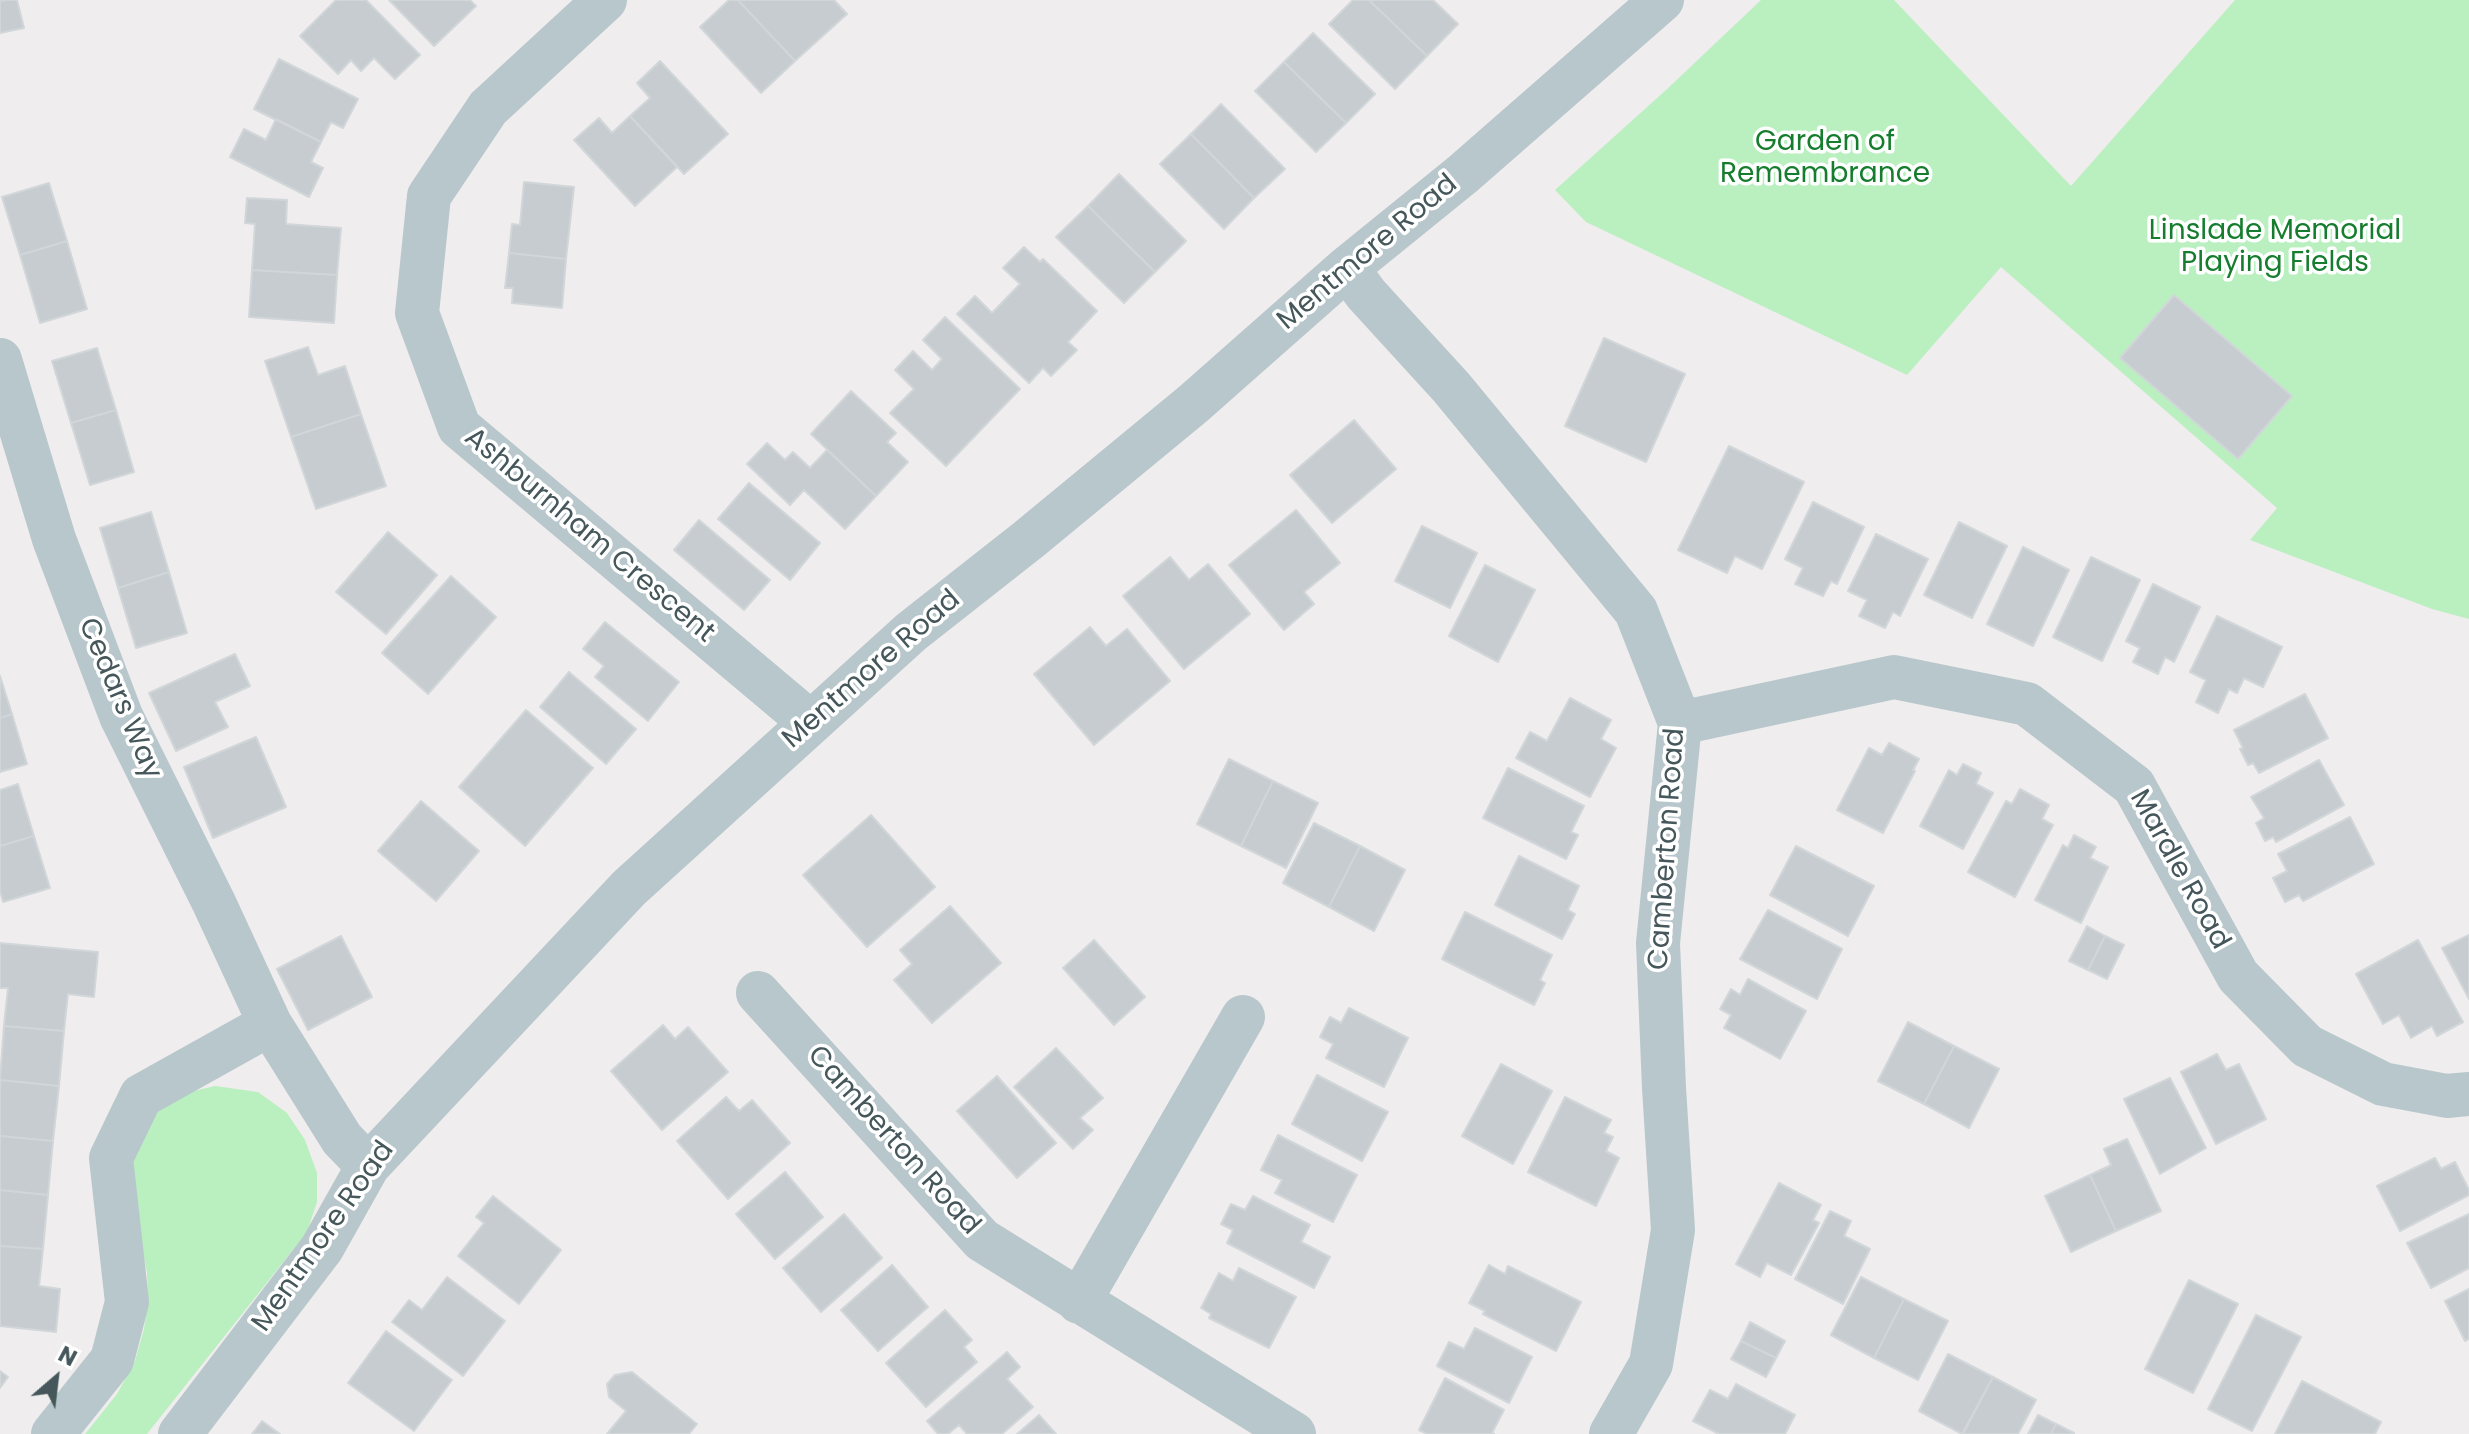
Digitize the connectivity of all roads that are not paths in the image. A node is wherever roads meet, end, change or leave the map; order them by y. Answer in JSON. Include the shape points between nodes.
{"nodes":[{"id":1,"x":605,"y":0,"type":"edge"},
{"id":2,"x":1662,"y":0,"type":"edge"},
{"id":3,"x":1347,"y":268,"type":"junction"},
{"id":4,"x":0,"y":360,"type":"edge"},
{"id":5,"x":810,"y":722,"type":"junction"},
{"id":6,"x":1680,"y":723,"type":"junction"},
{"id":7,"x":758,"y":993,"type":"dead end"},
{"id":8,"x":1243,"y":1017,"type":"dead end"},
{"id":9,"x":270,"y":1024,"type":"junction"},
{"id":10,"x":2469,"y":1094,"type":"edge"},
{"id":11,"x":368,"y":1166,"type":"junction"},
{"id":12,"x":1079,"y":1302,"type":"junction"},
{"id":13,"x":53,"y":1434,"type":"edge"},
{"id":14,"x":180,"y":1434,"type":"edge"},
{"id":15,"x":1294,"y":1434,"type":"edge"},
{"id":16,"x":1611,"y":1434,"type":"edge"}],
"edges":[{"from":1,"to":5,"type":"street","name":"Ashburnham Crescent","via":[[488,108],[429,196],[417,313],[459,427]]},
{"from":2,"to":3,"type":"street","name":"Mentmore Road"},
{"from":3,"to":5,"type":"street","name":"Mentmore Road","via":[[1193,404],[911,632]]},
{"from":3,"to":6,"type":"street","name":"Camberton Road","via":[[1636,611]]},
{"from":4,"to":9,"type":"street","name":"Cedars Way","via":[[54,539],[121,716]]},
{"from":5,"to":11,"type":"street","name":"Mentmore Road","via":[[629,888]]},
{"from":6,"to":10,"type":"street","name":"Mardle Road","via":[[1894,677],[2027,704],[2134,786],[2238,976],[2307,1046],[2383,1084],[2447,1096]]},
{"from":6,"to":16,"type":"street","name":"Camberton Road","via":[[1658,943],[1673,1230],[1651,1364]]},
{"from":7,"to":12,"type":"street","name":"Camberton Road","via":[[982,1240]]},
{"from":8,"to":12,"type":"street"},
{"from":9,"to":11,"type":"street","name":"Cedars Way","via":[[342,1139]]},
{"from":9,"to":13,"type":"street","via":[[141,1096],[111,1158],[127,1302],[112,1360]]},
{"from":11,"to":14,"type":"street","name":"Mentmore Road","via":[[322,1248]]},
{"from":12,"to":15,"type":"street","name":"Camberton Road"}]}
